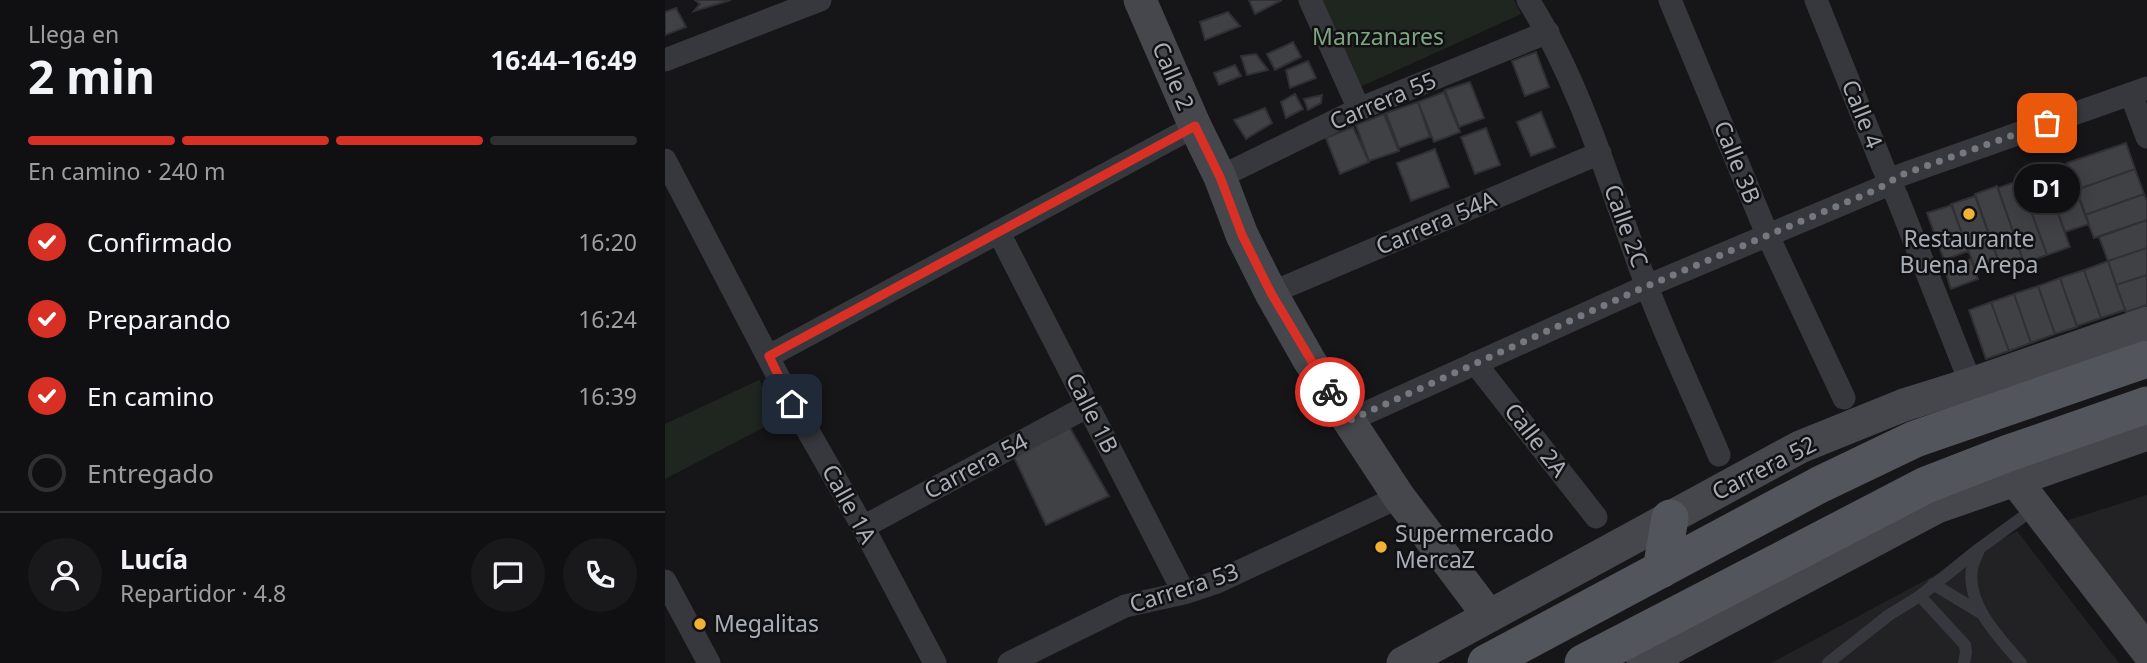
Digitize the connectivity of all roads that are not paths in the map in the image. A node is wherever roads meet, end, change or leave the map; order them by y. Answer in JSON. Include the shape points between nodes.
{"nodes":[{"id":1,"x":820,"y":0,"type":"edge"},
{"id":2,"x":1140,"y":0,"type":"edge"},
{"id":3,"x":1310,"y":0,"type":"edge"},
{"id":4,"x":1528,"y":0,"type":"edge"},
{"id":5,"x":1671,"y":0,"type":"edge"},
{"id":6,"x":1821,"y":1,"type":"edge"},
{"id":7,"x":772,"y":8,"type":"edge"},
{"id":8,"x":1548,"y":32,"type":"junction"},
{"id":9,"x":665,"y":60,"type":"edge"},
{"id":10,"x":2139,"y":91,"type":"edge"},
{"id":11,"x":1359,"y":108,"type":"junction"},
{"id":12,"x":1195,"y":126,"type":"junction"},
{"id":13,"x":2147,"y":136,"type":"edge"},
{"id":14,"x":1600,"y":153,"type":"junction"},
{"id":15,"x":665,"y":160,"type":"edge"},
{"id":16,"x":1220,"y":177,"type":"junction"},
{"id":17,"x":1889,"y":182,"type":"junction"},
{"id":18,"x":999,"y":233,"type":"junction"},
{"id":19,"x":1767,"y":234,"type":"junction"},
{"id":20,"x":1647,"y":286,"type":"junction"},
{"id":21,"x":1271,"y":293,"type":"junction"},
{"id":22,"x":2147,"y":323,"type":"edge"},
{"id":23,"x":769,"y":356,"type":"junction"},
{"id":24,"x":2147,"y":359,"type":"edge"},
{"id":25,"x":1475,"y":363,"type":"junction"},
{"id":26,"x":1971,"y":384,"type":"junction"},
{"id":27,"x":1844,"y":398,"type":"dead end"},
{"id":28,"x":2147,"y":405,"type":"edge"},
{"id":29,"x":1089,"y":406,"type":"junction"},
{"id":30,"x":1348,"y":421,"type":"junction"},
{"id":31,"x":2147,"y":434,"type":"edge"},
{"id":32,"x":1719,"y":455,"type":"dead end"},
{"id":33,"x":2015,"y":480,"type":"junction"},
{"id":34,"x":1399,"y":497,"type":"junction"},
{"id":35,"x":2036,"y":507,"type":"junction"},
{"id":36,"x":1597,"y":517,"type":"dead end"},
{"id":37,"x":1670,"y":518,"type":"junction"},
{"id":38,"x":863,"y":527,"type":"junction"},
{"id":39,"x":1980,"y":548,"type":"junction"},
{"id":40,"x":1661,"y":570,"type":"junction"},
{"id":41,"x":665,"y":581,"type":"edge"},
{"id":42,"x":1933,"y":584,"type":"junction"},
{"id":43,"x":1184,"y":593,"type":"junction"},
{"id":44,"x":1920,"y":596,"type":"junction"},
{"id":45,"x":1981,"y":613,"type":"junction"},
{"id":46,"x":1489,"y":616,"type":"junction"},
{"id":47,"x":1670,"y":632,"type":"junction"},
{"id":48,"x":2147,"y":651,"type":"edge"},
{"id":49,"x":709,"y":663,"type":"edge"},
{"id":50,"x":935,"y":663,"type":"edge"},
{"id":51,"x":1009,"y":663,"type":"edge"},
{"id":52,"x":1403,"y":663,"type":"edge"},
{"id":53,"x":1486,"y":663,"type":"edge"},
{"id":54,"x":1584,"y":663,"type":"edge"},
{"id":55,"x":1643,"y":663,"type":"edge"},
{"id":56,"x":1828,"y":663,"type":"edge"},
{"id":57,"x":1964,"y":663,"type":"edge"},
{"id":58,"x":2021,"y":663,"type":"edge"}],
"edges":[{"from":1,"to":7,"type":"street"},
{"from":2,"to":12,"type":"street","name":"Calle 2"},
{"from":3,"to":11,"type":"street"},
{"from":4,"to":8,"type":"street","name":"Calle 2C"},
{"from":5,"to":19,"type":"street","name":"Calle 3B"},
{"from":6,"to":17,"type":"street","name":"Calle 4"},
{"from":7,"to":9,"type":"street"},
{"from":8,"to":11,"type":"street","name":"Carrera 55"},
{"from":8,"to":14,"type":"street","name":"Calle 2C"},
{"from":10,"to":13,"type":"street"},
{"from":10,"to":17,"type":"street"},
{"from":11,"to":16,"type":"street","name":"Carrera 55"},
{"from":12,"to":16,"type":"street","name":"Calle 2"},
{"from":12,"to":18,"type":"street"},
{"from":14,"to":20,"type":"street","name":"Calle 2C"},
{"from":14,"to":21,"type":"street","name":"Carrera 54A"},
{"from":15,"to":23,"type":"street","name":"Calle 1A"},
{"from":16,"to":21,"type":"street","name":"Calle 2"},
{"from":17,"to":19,"type":"street"},
{"from":17,"to":26,"type":"street","name":"Calle 4"},
{"from":18,"to":23,"type":"street"},
{"from":18,"to":29,"type":"street","name":"Calle 1B"},
{"from":19,"to":20,"type":"street"},
{"from":19,"to":27,"type":"street","name":"Calle 3B"},
{"from":20,"to":25,"type":"street"},
{"from":20,"to":32,"type":"street","name":"Calle 2C"},
{"from":21,"to":30,"type":"street","name":"Calle 2"},
{"from":22,"to":26,"type":"street","name":"Carrera 52"},
{"from":23,"to":38,"type":"street","name":"Calle 1A"},
{"from":24,"to":40,"type":"main road","name":"Carrera 52","via":[[1915,439]]},
{"from":25,"to":30,"type":"street"},
{"from":25,"to":36,"type":"street","name":"Calle 2A"},
{"from":26,"to":37,"type":"street","name":"Carrera 52","via":[[1903,405],[1800,447]]},
{"from":28,"to":47,"type":"main road","via":[[1926,485]]},
{"from":29,"to":38,"type":"street","name":"Carrera 54"},
{"from":29,"to":43,"type":"street","name":"Calle 1B"},
{"from":30,"to":34,"type":"street","name":"Calle 2"},
{"from":31,"to":33,"type":"street"},
{"from":33,"to":35,"type":"street"},
{"from":33,"to":47,"type":"street","via":[[1937,508]]},
{"from":34,"to":43,"type":"street","name":"Carrera 53"},
{"from":34,"to":46,"type":"street","name":"Calle 2"},
{"from":35,"to":39,"type":"lane"},
{"from":35,"to":48,"type":"street"},
{"from":37,"to":40,"type":"main road"},
{"from":37,"to":46,"type":"street","name":"Carrera 52"},
{"from":38,"to":50,"type":"street","name":"Calle 1A"},
{"from":39,"to":42,"type":"lane"},
{"from":39,"to":45,"type":"lane","via":[[1971,580]]},
{"from":40,"to":53,"type":"main road","name":"Carrera 52"},
{"from":41,"to":49,"type":"street"},
{"from":42,"to":44,"type":"lane"},
{"from":42,"to":45,"type":"lane"},
{"from":43,"to":51,"type":"street","name":"Carrera 53","via":[[1125,606]]},
{"from":44,"to":56,"type":"lane"},
{"from":44,"to":57,"type":"lane","via":[[1965,645]]},
{"from":45,"to":58,"type":"lane"},
{"from":46,"to":52,"type":"street","name":"Carrera 52"},
{"from":47,"to":54,"type":"main road"},
{"from":47,"to":55,"type":"street"}]}
